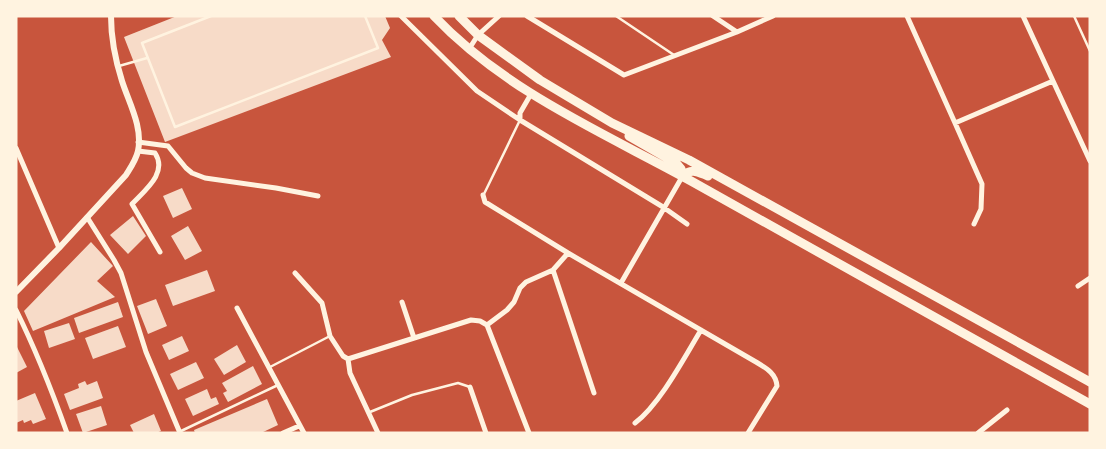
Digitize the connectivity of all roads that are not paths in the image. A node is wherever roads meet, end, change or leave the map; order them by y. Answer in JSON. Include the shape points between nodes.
{"nodes":[{"id":1,"x":111,"y":16,"type":"edge"},
{"id":2,"x":211,"y":16,"type":"edge"},
{"id":3,"x":365,"y":16,"type":"edge"},
{"id":4,"x":401,"y":16,"type":"edge"},
{"id":5,"x":434,"y":16,"type":"edge"},
{"id":6,"x":459,"y":16,"type":"edge"},
{"id":7,"x":499,"y":16,"type":"edge"},
{"id":8,"x":527,"y":16,"type":"edge"},
{"id":9,"x":616,"y":16,"type":"edge"},
{"id":10,"x":713,"y":16,"type":"edge"},
{"id":11,"x":773,"y":16,"type":"edge"},
{"id":12,"x":907,"y":16,"type":"edge"},
{"id":13,"x":1023,"y":16,"type":"edge"},
{"id":14,"x":1074,"y":16,"type":"edge"},
{"id":15,"x":737,"y":32,"type":"junction"},
{"id":16,"x":478,"y":35,"type":"junction"},
{"id":17,"x":469,"y":49,"type":"junction"},
{"id":18,"x":1090,"y":51,"type":"edge"},
{"id":19,"x":674,"y":54,"type":"junction"},
{"id":20,"x":148,"y":58,"type":"junction"},
{"id":21,"x":118,"y":67,"type":"junction"},
{"id":22,"x":1053,"y":81,"type":"junction"},
{"id":23,"x":531,"y":94,"type":"junction"},
{"id":24,"x":520,"y":120,"type":"junction"},
{"id":25,"x":612,"y":123,"type":"junction"},
{"id":26,"x":955,"y":123,"type":"junction"},
{"id":27,"x":138,"y":142,"type":"junction"},
{"id":28,"x":16,"y":148,"type":"edge"},
{"id":29,"x":138,"y":151,"type":"junction"},
{"id":30,"x":1090,"y":160,"type":"edge"},
{"id":31,"x":682,"y":176,"type":"junction"},
{"id":32,"x":743,"y":191,"type":"junction"},
{"id":33,"x":483,"y":195,"type":"joint"},
{"id":34,"x":318,"y":196,"type":"dead end"},
{"id":35,"x":664,"y":207,"type":"junction"},
{"id":36,"x":87,"y":217,"type":"junction"},
{"id":37,"x":687,"y":224,"type":"dead end"},
{"id":38,"x":974,"y":224,"type":"dead end"},
{"id":39,"x":59,"y":248,"type":"junction"},
{"id":40,"x":160,"y":252,"type":"dead end"},
{"id":41,"x":568,"y":253,"type":"junction"},
{"id":42,"x":553,"y":270,"type":"junction"},
{"id":43,"x":295,"y":273,"type":"dead end"},
{"id":44,"x":1090,"y":278,"type":"edge"},
{"id":45,"x":621,"y":283,"type":"junction"},
{"id":46,"x":1078,"y":286,"type":"dead end"},
{"id":47,"x":16,"y":292,"type":"edge"},
{"id":48,"x":402,"y":302,"type":"dead end"},
{"id":49,"x":237,"y":308,"type":"dead end"},
{"id":50,"x":16,"y":310,"type":"edge"},
{"id":51,"x":488,"y":325,"type":"junction"},
{"id":52,"x":701,"y":330,"type":"junction"},
{"id":53,"x":330,"y":336,"type":"junction"},
{"id":54,"x":414,"y":338,"type":"junction"},
{"id":55,"x":348,"y":359,"type":"junction"},
{"id":56,"x":269,"y":368,"type":"junction"},
{"id":57,"x":1090,"y":382,"type":"edge"},
{"id":58,"x":278,"y":385,"type":"junction"},
{"id":59,"x":470,"y":387,"type":"joint"},
{"id":60,"x":594,"y":393,"type":"dead end"},
{"id":61,"x":1090,"y":404,"type":"edge"},
{"id":62,"x":1007,"y":410,"type":"dead end"},
{"id":63,"x":370,"y":412,"type":"junction"},
{"id":64,"x":635,"y":423,"type":"dead end"},
{"id":65,"x":299,"y":426,"type":"junction"},
{"id":66,"x":179,"y":432,"type":"edge"},
{"id":67,"x":67,"y":433,"type":"edge"},
{"id":68,"x":283,"y":433,"type":"edge"},
{"id":69,"x":304,"y":433,"type":"edge"},
{"id":70,"x":378,"y":433,"type":"edge"},
{"id":71,"x":486,"y":433,"type":"edge"},
{"id":72,"x":529,"y":433,"type":"edge"},
{"id":73,"x":748,"y":433,"type":"edge"},
{"id":74,"x":978,"y":433,"type":"edge"}],
"edges":[{"from":1,"to":21,"type":"street","via":[[111,37]]},
{"from":2,"to":20,"type":"lane","via":[[142,42]]},
{"from":3,"to":20,"type":"lane","via":[[378,48],[175,127]]},
{"from":4,"to":24,"type":"street","via":[[477,91]]},
{"from":5,"to":17,"type":"highway"},
{"from":6,"to":16,"type":"highway"},
{"from":7,"to":16,"type":"street"},
{"from":8,"to":19,"type":"street","via":[[624,74]]},
{"from":9,"to":19,"type":"lane"},
{"from":10,"to":15,"type":"street"},
{"from":11,"to":15,"type":"street"},
{"from":12,"to":26,"type":"street"},
{"from":13,"to":22,"type":"street"},
{"from":14,"to":18,"type":"lane"},
{"from":15,"to":19,"type":"street"},
{"from":16,"to":17,"type":"street"},
{"from":16,"to":25,"type":"highway","via":[[540,80]]},
{"from":17,"to":23,"type":"highway"},
{"from":20,"to":21,"type":"lane"},
{"from":21,"to":27,"type":"street","via":[[137,124]]},
{"from":22,"to":26,"type":"street"},
{"from":22,"to":30,"type":"street"},
{"from":23,"to":24,"type":"street","via":[[520,113]]},
{"from":23,"to":31,"type":"highway"},
{"from":24,"to":33,"type":"lane"},
{"from":24,"to":35,"type":"street"},
{"from":25,"to":31,"type":"highway","via":[[676,163]]},
{"from":25,"to":32,"type":"highway","via":[[689,160]]},
{"from":26,"to":38,"type":"street","via":[[982,184],[981,209]]},
{"from":27,"to":29,"type":"street"},
{"from":27,"to":34,"type":"street","via":[[168,146],[186,168],[205,178]]},
{"from":28,"to":39,"type":"street"},
{"from":29,"to":36,"type":"street","via":[[126,175]]},
{"from":29,"to":40,"type":"street","via":[[155,153],[159,159],[156,178],[132,204]]},
{"from":31,"to":32,"type":"highway","via":[[694,170]]},
{"from":31,"to":35,"type":"street"},
{"from":31,"to":61,"type":"highway"},
{"from":32,"to":57,"type":"highway"},
{"from":33,"to":41,"type":"street","via":[[485,202]]},
{"from":35,"to":37,"type":"street"},
{"from":35,"to":45,"type":"street"},
{"from":36,"to":39,"type":"street"},
{"from":36,"to":66,"type":"street","via":[[121,273],[146,352]]},
{"from":39,"to":47,"type":"street"},
{"from":41,"to":42,"type":"street"},
{"from":41,"to":45,"type":"street"},
{"from":42,"to":51,"type":"street","via":[[526,282],[507,310]]},
{"from":42,"to":60,"type":"street"},
{"from":43,"to":53,"type":"street","via":[[322,303]]},
{"from":44,"to":46,"type":"street"},
{"from":45,"to":52,"type":"street"},
{"from":48,"to":54,"type":"street"},
{"from":49,"to":56,"type":"street"},
{"from":50,"to":67,"type":"street","via":[[30,337]]},
{"from":51,"to":54,"type":"street","via":[[471,320]]},
{"from":51,"to":72,"type":"street"},
{"from":52,"to":64,"type":"street","via":[[654,404]]},
{"from":52,"to":73,"type":"street","via":[[775,377],[777,386]]},
{"from":53,"to":55,"type":"street"},
{"from":53,"to":56,"type":"lane"},
{"from":54,"to":55,"type":"street"},
{"from":55,"to":63,"type":"street","via":[[350,373]]},
{"from":56,"to":58,"type":"street"},
{"from":58,"to":65,"type":"street"},
{"from":58,"to":66,"type":"lane"},
{"from":59,"to":63,"type":"lane","via":[[458,383],[412,395]]},
{"from":59,"to":71,"type":"street"},
{"from":62,"to":74,"type":"street"},
{"from":63,"to":70,"type":"street"},
{"from":65,"to":68,"type":"street"},
{"from":65,"to":69,"type":"street"}]}
